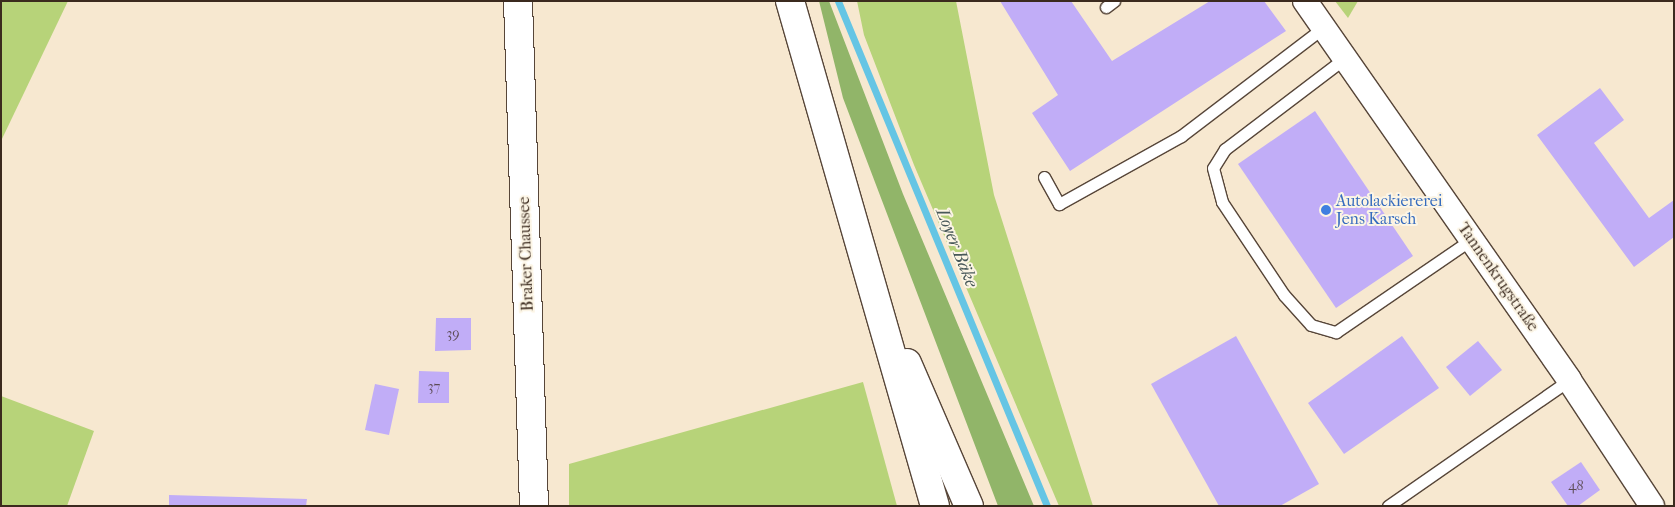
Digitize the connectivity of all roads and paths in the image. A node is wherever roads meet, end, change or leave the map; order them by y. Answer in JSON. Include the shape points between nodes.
{"nodes":[{"id":1,"x":518,"y":1,"type":"edge"},
{"id":2,"x":790,"y":1,"type":"edge"},
{"id":3,"x":1305,"y":1,"type":"edge"},
{"id":4,"x":1324,"y":27,"type":"junction"},
{"id":5,"x":1345,"y":58,"type":"junction"},
{"id":6,"x":1044,"y":177,"type":"dead end"},
{"id":7,"x":854,"y":234,"type":"junction"},
{"id":8,"x":1472,"y":239,"type":"junction"},
{"id":9,"x":1569,"y":380,"type":"junction"},
{"id":10,"x":534,"y":506,"type":"edge"},
{"id":11,"x":935,"y":506,"type":"edge"},
{"id":12,"x":968,"y":506,"type":"edge"},
{"id":13,"x":1388,"y":506,"type":"edge"},
{"id":14,"x":1652,"y":506,"type":"edge"}],
"edges":[{"from":1,"to":10,"type":"main road","name":"Braker Chaussee"},
{"from":2,"to":7,"type":"main road"},
{"from":3,"to":4,"type":"street","name":"Tannenkrugstraße"},
{"from":4,"to":5,"type":"street","name":"Tannenkrugstraße"},
{"from":4,"to":6,"type":"lane","via":[[1181,136],[1059,204]]},
{"from":5,"to":8,"type":"street","name":"Tannenkrugstraße"},
{"from":5,"to":8,"type":"lane","via":[[1225,149],[1213,168],[1222,202],[1284,294],[1311,325],[1336,332]]},
{"from":7,"to":11,"type":"main road"},
{"from":7,"to":12,"type":"main road"},
{"from":8,"to":9,"type":"street","name":"Tannenkrugstraße"},
{"from":9,"to":13,"type":"lane"},
{"from":9,"to":14,"type":"street","name":"Tannenkrugstraße"}]}
